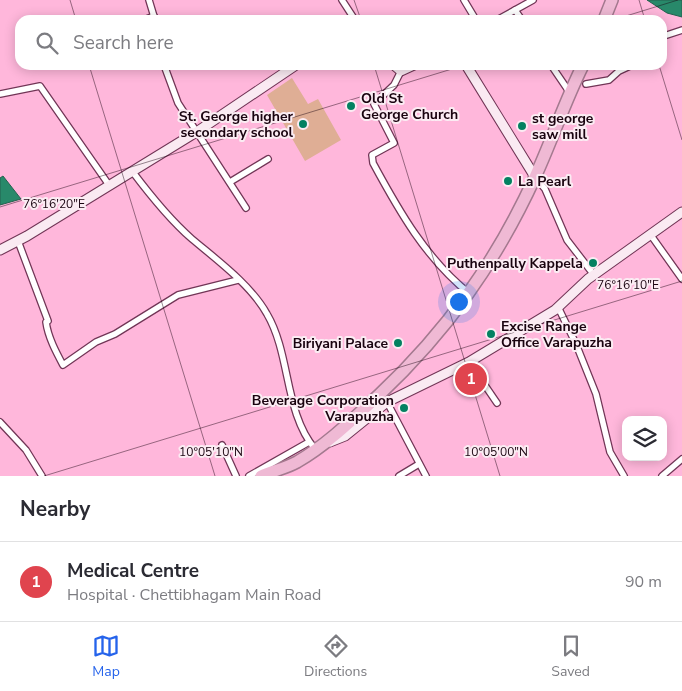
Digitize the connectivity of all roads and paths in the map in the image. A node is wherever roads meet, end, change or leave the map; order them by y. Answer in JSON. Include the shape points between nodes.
{"nodes":[{"id":1,"x":149,"y":0,"type":"edge"},
{"id":2,"x":342,"y":0,"type":"edge"},
{"id":3,"x":464,"y":0,"type":"edge"},
{"id":4,"x":533,"y":0,"type":"edge"},
{"id":5,"x":612,"y":0,"type":"edge"},
{"id":6,"x":515,"y":10,"type":"junction"},
{"id":7,"x":154,"y":15,"type":"edge"},
{"id":8,"x":352,"y":15,"type":"edge"},
{"id":9,"x":473,"y":15,"type":"edge"},
{"id":10,"x":506,"y":15,"type":"edge"},
{"id":11,"x":518,"y":15,"type":"edge"},
{"id":12,"x":606,"y":15,"type":"edge"},
{"id":13,"x":682,"y":30,"type":"edge"},
{"id":14,"x":667,"y":35,"type":"edge"},
{"id":15,"x":166,"y":70,"type":"edge"},
{"id":16,"x":289,"y":70,"type":"edge"},
{"id":17,"x":398,"y":70,"type":"edge"},
{"id":18,"x":469,"y":70,"type":"edge"},
{"id":19,"x":554,"y":70,"type":"edge"},
{"id":20,"x":581,"y":70,"type":"edge"},
{"id":21,"x":621,"y":70,"type":"edge"},
{"id":22,"x":586,"y":84,"type":"dead end"},
{"id":23,"x":0,"y":94,"type":"edge"},
{"id":24,"x":571,"y":95,"type":"junction"},
{"id":25,"x":198,"y":131,"type":"junction"},
{"id":26,"x":268,"y":159,"type":"dead end"},
{"id":27,"x":132,"y":171,"type":"junction"},
{"id":28,"x":535,"y":177,"type":"junction"},
{"id":29,"x":230,"y":182,"type":"junction"},
{"id":30,"x":109,"y":185,"type":"junction"},
{"id":31,"x":246,"y":208,"type":"dead end"},
{"id":32,"x":682,"y":212,"type":"edge"},
{"id":33,"x":650,"y":234,"type":"junction"},
{"id":34,"x":18,"y":241,"type":"junction"},
{"id":35,"x":0,"y":250,"type":"edge"},
{"id":36,"x":594,"y":275,"type":"junction"},
{"id":37,"x":682,"y":279,"type":"edge"},
{"id":38,"x":238,"y":280,"type":"junction"},
{"id":39,"x":470,"y":294,"type":"junction"},
{"id":40,"x":558,"y":307,"type":"junction"},
{"id":41,"x":468,"y":362,"type":"junction"},
{"id":42,"x":387,"y":402,"type":"junction"},
{"id":43,"x":497,"y":403,"type":"dead end"},
{"id":44,"x":0,"y":422,"type":"edge"},
{"id":45,"x":222,"y":445,"type":"dead end"},
{"id":46,"x":312,"y":445,"type":"junction"},
{"id":47,"x":682,"y":459,"type":"edge"},
{"id":48,"x":420,"y":464,"type":"junction"},
{"id":49,"x":42,"y":476,"type":"edge"},
{"id":50,"x":236,"y":476,"type":"edge"},
{"id":51,"x":248,"y":476,"type":"edge"},
{"id":52,"x":261,"y":476,"type":"edge"},
{"id":53,"x":399,"y":476,"type":"edge"},
{"id":54,"x":426,"y":476,"type":"edge"},
{"id":55,"x":624,"y":476,"type":"edge"},
{"id":56,"x":662,"y":476,"type":"edge"}],
"edges":[{"from":1,"to":7,"type":"street"},
{"from":2,"to":8,"type":"street"},
{"from":3,"to":9,"type":"street"},
{"from":4,"to":6,"type":"street"},
{"from":5,"to":12,"type":"highway"},
{"from":6,"to":10,"type":"street"},
{"from":6,"to":11,"type":"street"},
{"from":13,"to":14,"type":"street"},
{"from":15,"to":25,"type":"street","via":[[178,103]]},
{"from":16,"to":25,"type":"main road"},
{"from":17,"to":39,"type":"street","via":[[394,85],[374,104],[394,143],[372,155],[373,163],[416,235],[440,266]]},
{"from":18,"to":28,"type":"main road"},
{"from":19,"to":24,"type":"street"},
{"from":20,"to":24,"type":"highway"},
{"from":21,"to":22,"type":"street","via":[[609,80]]},
{"from":23,"to":30,"type":"street","via":[[40,86]]},
{"from":24,"to":28,"type":"highway"},
{"from":25,"to":27,"type":"main road"},
{"from":25,"to":29,"type":"street"},
{"from":26,"to":29,"type":"street"},
{"from":27,"to":30,"type":"main road"},
{"from":27,"to":38,"type":"street","via":[[149,196],[175,223]]},
{"from":28,"to":36,"type":"street","via":[[545,189],[567,240]]},
{"from":28,"to":39,"type":"highway","via":[[514,220]]},
{"from":29,"to":31,"type":"street"},
{"from":30,"to":34,"type":"main road"},
{"from":32,"to":33,"type":"main road"},
{"from":33,"to":36,"type":"main road"},
{"from":33,"to":37,"type":"street"},
{"from":34,"to":35,"type":"main road"},
{"from":34,"to":38,"type":"street","via":[[63,365],[178,295]]},
{"from":36,"to":40,"type":"main road"},
{"from":38,"to":46,"type":"street","via":[[268,314],[277,335],[296,409]]},
{"from":39,"to":46,"type":"highway","via":[[408,367],[337,434]]},
{"from":40,"to":41,"type":"main road"},
{"from":40,"to":55,"type":"street","via":[[596,394],[610,452]]},
{"from":41,"to":42,"type":"main road"},
{"from":41,"to":43,"type":"street"},
{"from":42,"to":46,"type":"main road","via":[[345,436]]},
{"from":42,"to":48,"type":"street"},
{"from":44,"to":49,"type":"street","via":[[26,450]]},
{"from":45,"to":50,"type":"street"},
{"from":46,"to":51,"type":"street"},
{"from":46,"to":52,"type":"highway","via":[[296,462]]},
{"from":47,"to":56,"type":"street"},
{"from":48,"to":53,"type":"street"},
{"from":48,"to":54,"type":"street"}]}
